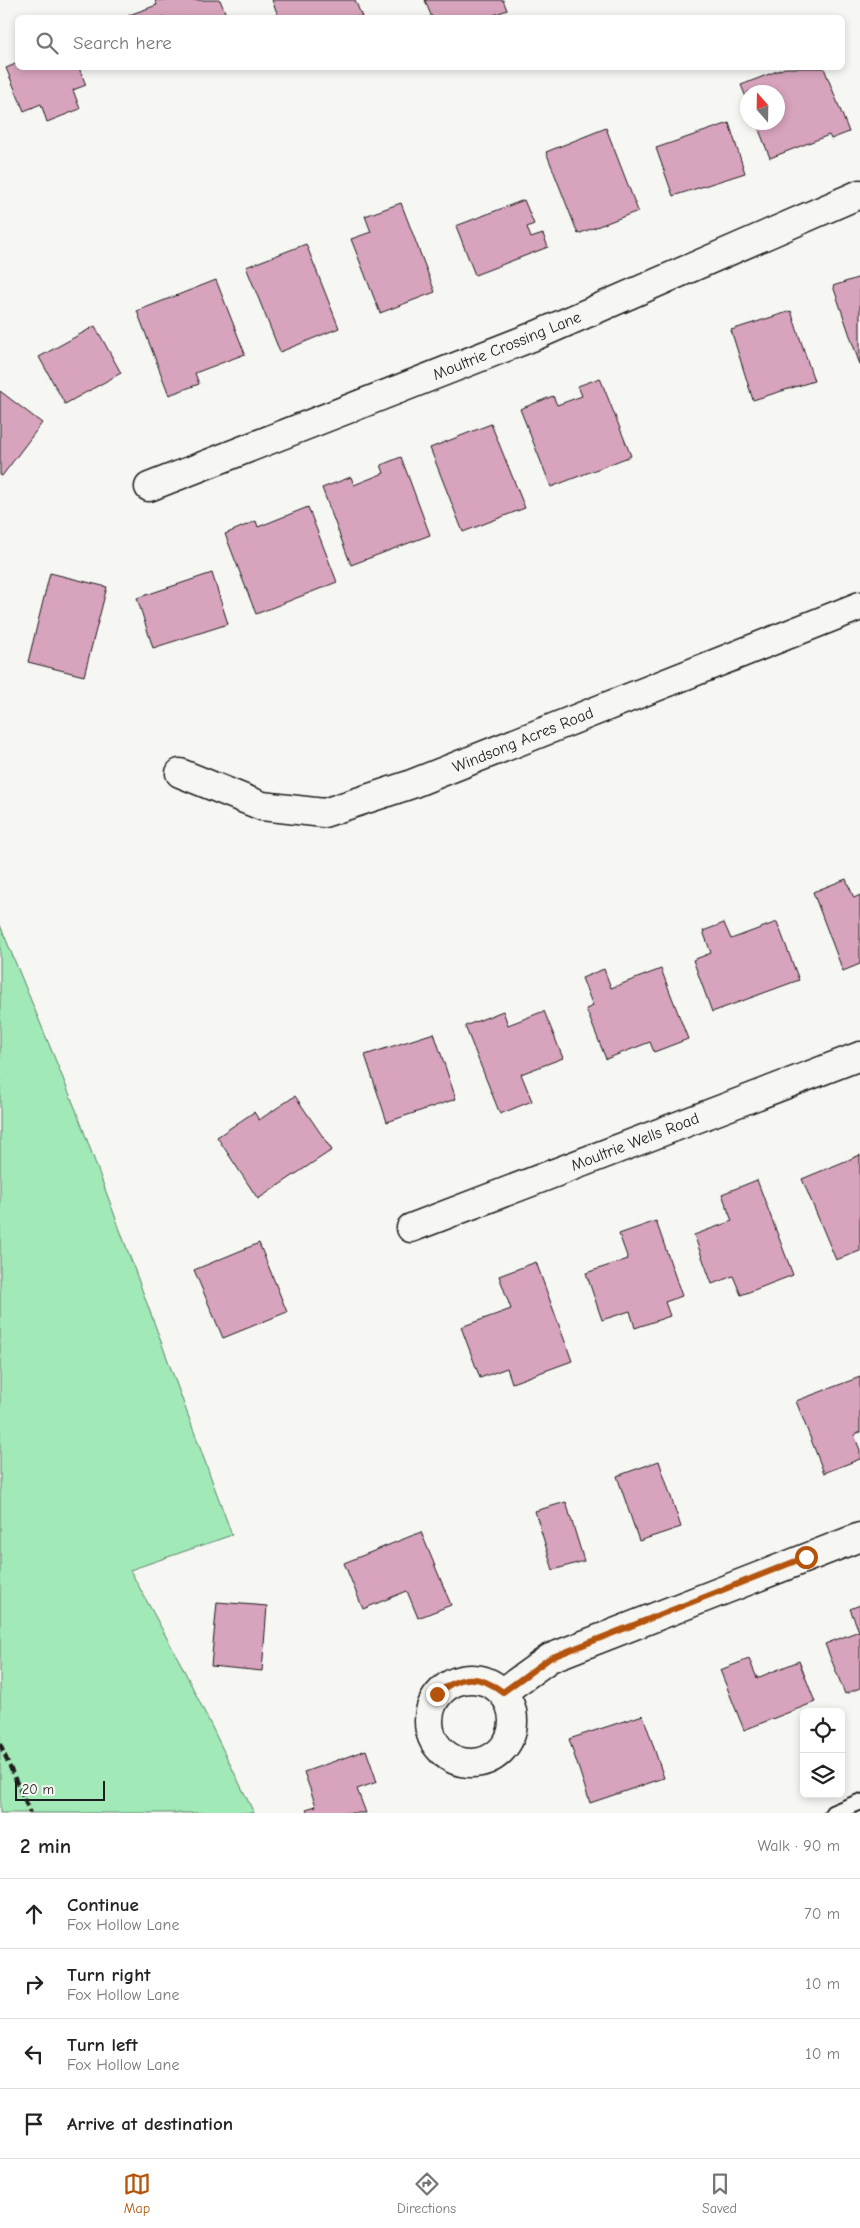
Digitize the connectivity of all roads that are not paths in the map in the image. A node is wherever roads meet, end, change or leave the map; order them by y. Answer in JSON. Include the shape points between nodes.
{"nodes":[{"id":1,"x":860,"y":194,"type":"edge"},
{"id":2,"x":149,"y":487,"type":"dead end"},
{"id":3,"x":860,"y":606,"type":"edge"},
{"id":4,"x":180,"y":773,"type":"dead end"},
{"id":5,"x":860,"y":1056,"type":"edge"},
{"id":6,"x":411,"y":1228,"type":"dead end"},
{"id":7,"x":860,"y":1537,"type":"edge"},
{"id":8,"x":503,"y":1692,"type":"dead end"},
{"id":9,"x":860,"y":1802,"type":"edge"},
{"id":10,"x":833,"y":1813,"type":"edge"}],
"edges":[{"from":1,"to":2,"type":"street","name":"Moultrie Crossing Lane","via":[[537,335]]},
{"from":3,"to":4,"type":"street","name":"Windsong Acres Road","via":[[409,785],[324,813],[262,806]]},
{"from":5,"to":6,"type":"street","name":"Moultrie Wells Road"},
{"from":7,"to":8,"type":"street","via":[[550,1658]]},
{"from":9,"to":10,"type":"lane"}]}
